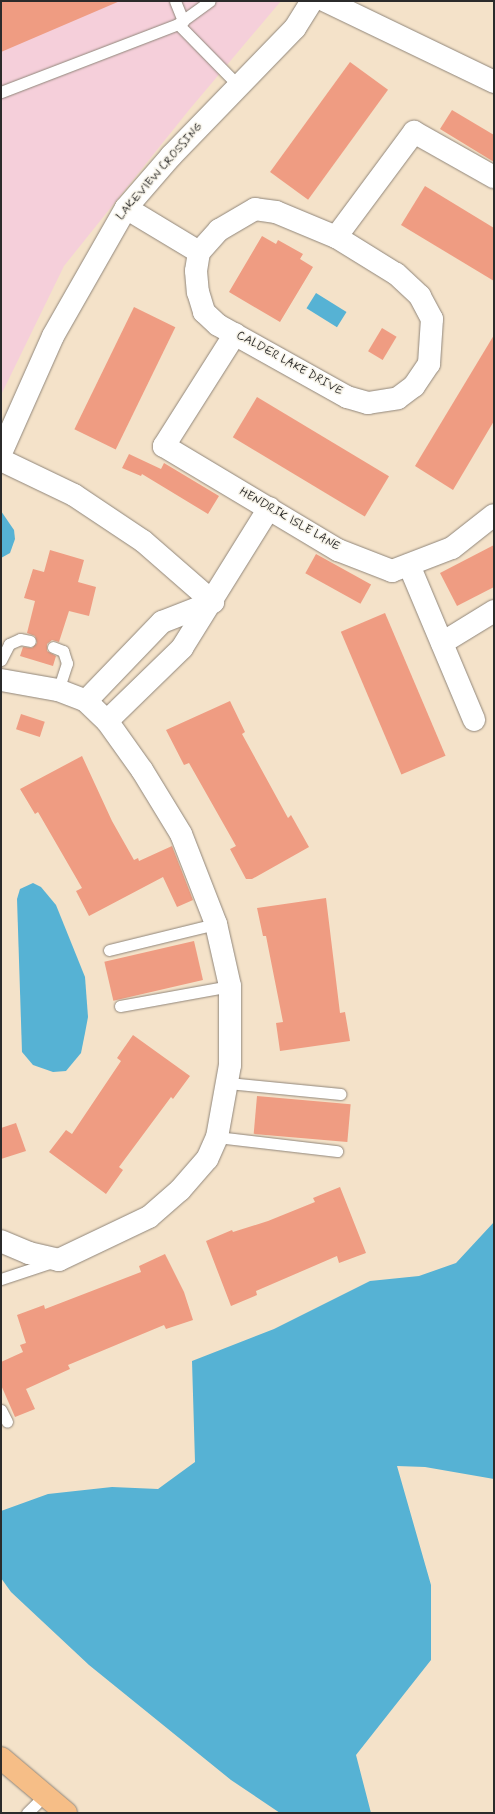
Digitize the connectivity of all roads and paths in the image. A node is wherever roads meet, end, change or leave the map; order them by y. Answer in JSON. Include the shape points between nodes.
{"nodes":[{"id":1,"x":175,"y":1,"type":"edge"},
{"id":2,"x":210,"y":1,"type":"edge"},
{"id":3,"x":312,"y":1,"type":"edge"},
{"id":4,"x":326,"y":1,"type":"edge"},
{"id":5,"x":181,"y":22,"type":"junction"},
{"id":6,"x":494,"y":82,"type":"edge"},
{"id":7,"x":239,"y":86,"type":"junction"},
{"id":8,"x":1,"y":92,"type":"edge"},
{"id":9,"x":494,"y":177,"type":"edge"},
{"id":10,"x":126,"y":208,"type":"junction"},
{"id":11,"x":336,"y":237,"type":"junction"},
{"id":12,"x":199,"y":252,"type":"junction"},
{"id":13,"x":235,"y":334,"type":"junction"},
{"id":14,"x":1,"y":453,"type":"edge"},
{"id":15,"x":1,"y":460,"type":"edge"},
{"id":16,"x":269,"y":508,"type":"junction"},
{"id":17,"x":494,"y":515,"type":"edge"},
{"id":18,"x":409,"y":565,"type":"junction"},
{"id":19,"x":213,"y":602,"type":"junction"},
{"id":20,"x":494,"y":611,"type":"edge"},
{"id":21,"x":30,"y":641,"type":"dead end"},
{"id":22,"x":442,"y":643,"type":"junction"},
{"id":23,"x":53,"y":647,"type":"dead end"},
{"id":24,"x":1,"y":660,"type":"edge"},
{"id":25,"x":1,"y":680,"type":"edge"},
{"id":26,"x":58,"y":690,"type":"junction"},
{"id":27,"x":86,"y":701,"type":"junction"},
{"id":28,"x":474,"y":720,"type":"dead end"},
{"id":29,"x":107,"y":721,"type":"junction"},
{"id":30,"x":216,"y":924,"type":"junction"},
{"id":31,"x":108,"y":950,"type":"dead end"},
{"id":32,"x":230,"y":986,"type":"junction"},
{"id":33,"x":120,"y":1006,"type":"dead end"},
{"id":34,"x":228,"y":1083,"type":"junction"},
{"id":35,"x":340,"y":1094,"type":"dead end"},
{"id":36,"x":217,"y":1137,"type":"junction"},
{"id":37,"x":337,"y":1151,"type":"dead end"},
{"id":38,"x":5,"y":1243,"type":"edge"},
{"id":39,"x":59,"y":1260,"type":"junction"},
{"id":40,"x":1,"y":1279,"type":"edge"},
{"id":41,"x":1,"y":1410,"type":"edge"},
{"id":42,"x":6,"y":1422,"type":"dead end"},
{"id":43,"x":1,"y":1758,"type":"edge"},
{"id":44,"x":45,"y":1795,"type":"junction"},
{"id":45,"x":27,"y":1813,"type":"edge"},
{"id":46,"x":66,"y":1813,"type":"edge"}],
"edges":[{"from":1,"to":5,"type":"lane"},
{"from":2,"to":5,"type":"lane"},
{"from":3,"to":7,"type":"street","name":"LAKEVIEW CROSSING","via":[[295,28]]},
{"from":4,"to":6,"type":"street"},
{"from":5,"to":7,"type":"lane"},
{"from":5,"to":8,"type":"lane"},
{"from":7,"to":10,"type":"street","name":"LAKEVIEW CROSSING","via":[[171,156]]},
{"from":9,"to":11,"type":"street","via":[[414,132]]},
{"from":10,"to":12,"type":"street"},
{"from":10,"to":14,"type":"street","name":"LAKEVIEW CROSSING","via":[[53,336]]},
{"from":11,"to":12,"type":"street","name":"CALDER LAKE DRIVE","via":[[276,212],[255,208],[219,230]]},
{"from":11,"to":13,"type":"street","name":"CALDER LAKE DRIVE","via":[[396,274],[420,296],[432,319],[429,364],[414,386],[398,398],[368,403],[347,398]]},
{"from":12,"to":13,"type":"street","name":"CALDER LAKE DRIVE","via":[[196,271],[198,292],[204,312],[218,325]]},
{"from":13,"to":16,"type":"street","name":"HENDRIK ISLE LANE","via":[[164,446]]},
{"from":15,"to":19,"type":"street","via":[[74,495],[143,541]]},
{"from":16,"to":18,"type":"street","name":"HENDRIK ISLE LANE","via":[[338,550],[392,572]]},
{"from":16,"to":19,"type":"street"},
{"from":17,"to":18,"type":"street","name":"HENDRIK ISLE LANE","via":[[452,548]]},
{"from":18,"to":22,"type":"street"},
{"from":19,"to":27,"type":"street","via":[[162,622]]},
{"from":19,"to":29,"type":"street","via":[[182,648]]},
{"from":20,"to":22,"type":"street"},
{"from":21,"to":24,"type":"lane","via":[[20,639],[9,644]]},
{"from":22,"to":28,"type":"street"},
{"from":23,"to":26,"type":"lane","via":[[63,651],[67,663]]},
{"from":25,"to":26,"type":"street"},
{"from":26,"to":27,"type":"street"},
{"from":27,"to":29,"type":"street"},
{"from":29,"to":30,"type":"street","via":[[142,770],[181,834]]},
{"from":30,"to":31,"type":"lane"},
{"from":30,"to":32,"type":"street"},
{"from":32,"to":33,"type":"lane"},
{"from":32,"to":34,"type":"street"},
{"from":34,"to":35,"type":"lane"},
{"from":34,"to":36,"type":"street"},
{"from":36,"to":37,"type":"lane"},
{"from":36,"to":39,"type":"street","via":[[207,1158],[185,1185],[149,1217]]},
{"from":38,"to":39,"type":"street"},
{"from":39,"to":40,"type":"lane"},
{"from":41,"to":42,"type":"lane"},
{"from":43,"to":44,"type":"highway"},
{"from":44,"to":45,"type":"lane"},
{"from":44,"to":46,"type":"highway"}]}
